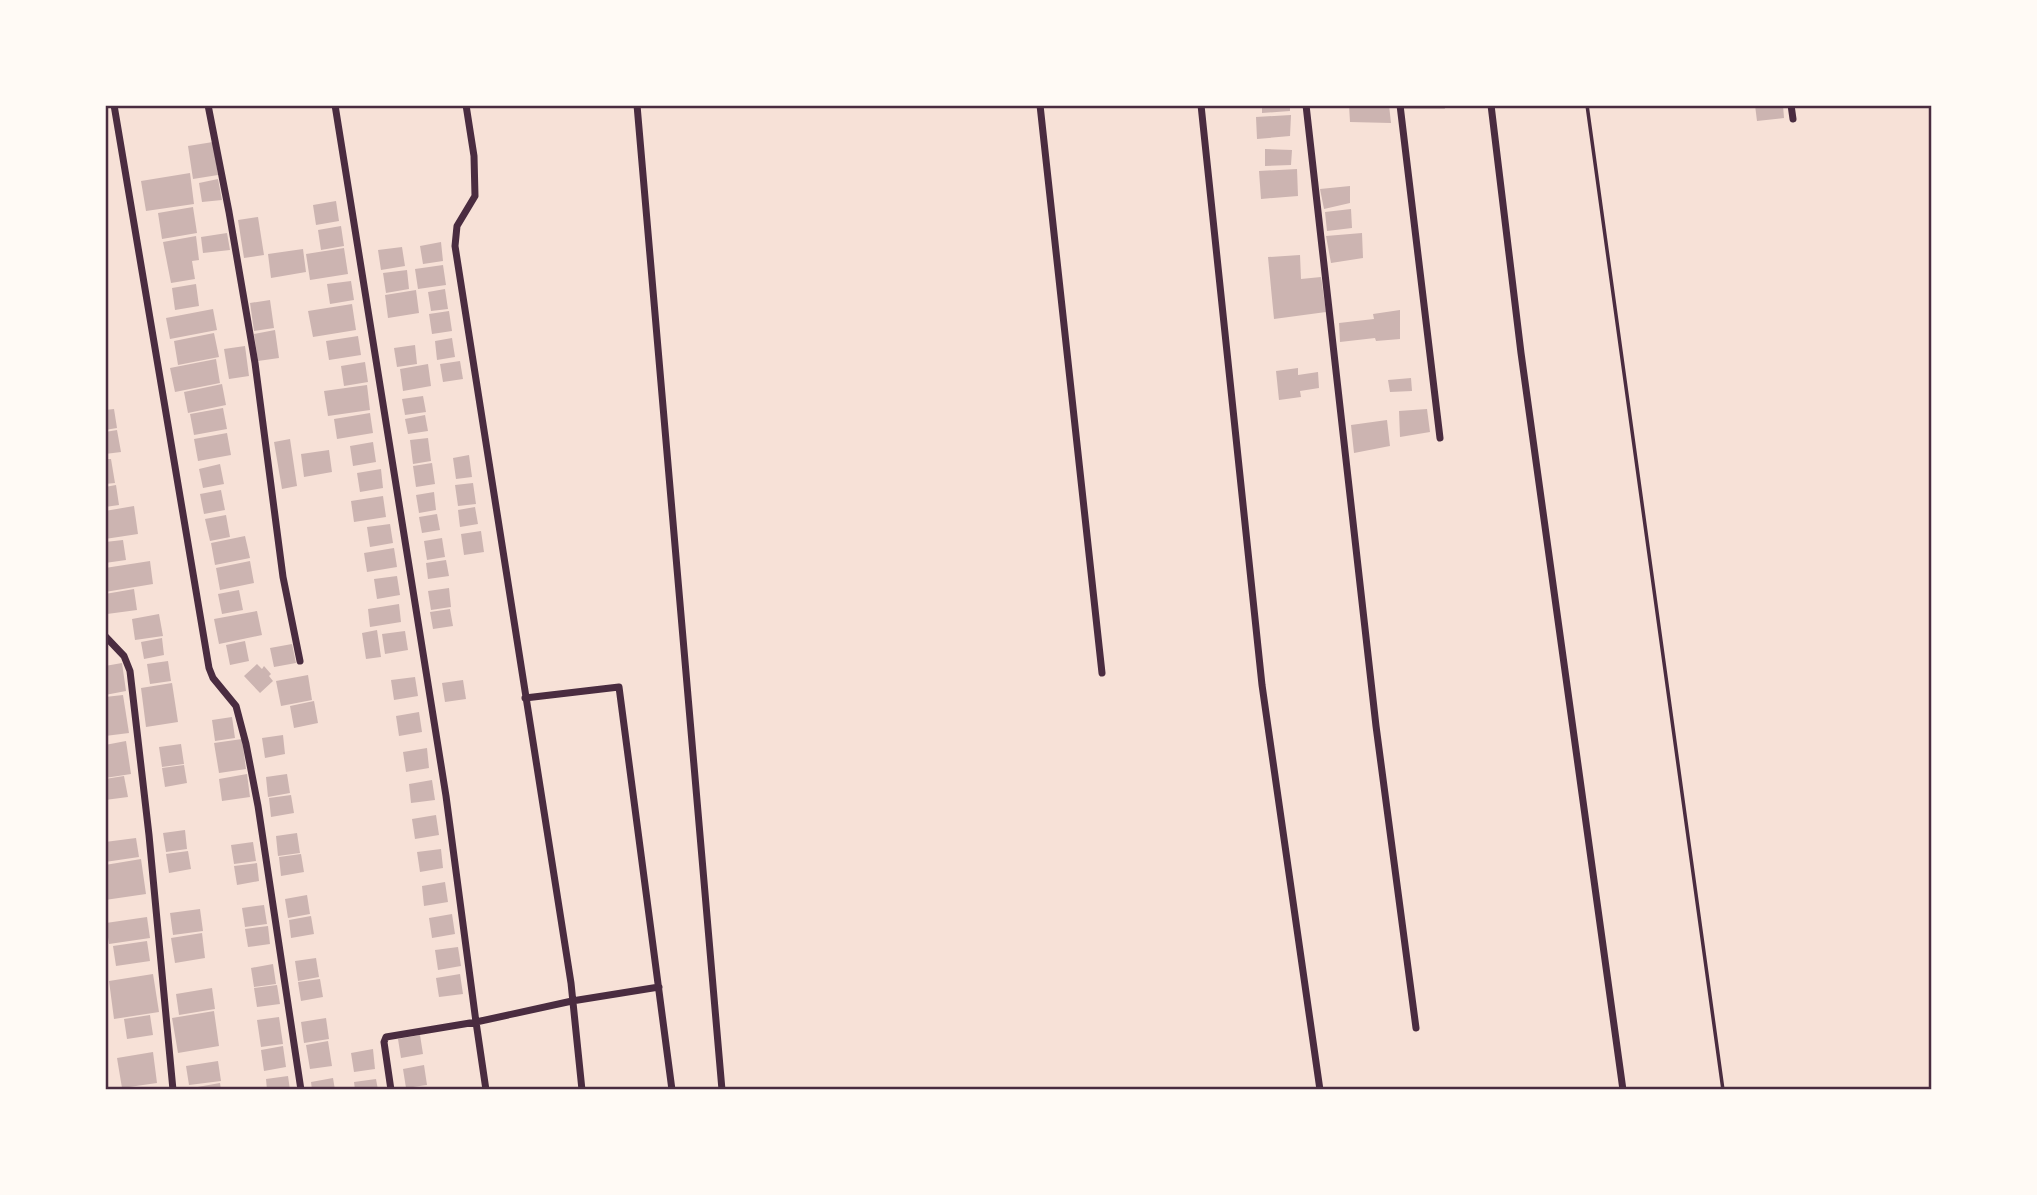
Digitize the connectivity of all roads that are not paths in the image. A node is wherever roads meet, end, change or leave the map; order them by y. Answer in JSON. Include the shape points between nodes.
{"nodes":[{"id":1,"x":114,"y":105,"type":"edge"},
{"id":2,"x":208,"y":105,"type":"edge"},
{"id":3,"x":335,"y":105,"type":"edge"},
{"id":4,"x":466,"y":105,"type":"edge"},
{"id":5,"x":637,"y":105,"type":"edge"},
{"id":6,"x":1040,"y":105,"type":"edge"},
{"id":7,"x":1201,"y":105,"type":"edge"},
{"id":8,"x":1307,"y":105,"type":"edge"},
{"id":9,"x":1400,"y":105,"type":"edge"},
{"id":10,"x":1491,"y":105,"type":"edge"},
{"id":11,"x":1791,"y":105,"type":"edge"},
{"id":12,"x":1793,"y":119,"type":"dead end"},
{"id":13,"x":1440,"y":438,"type":"dead end"},
{"id":14,"x":105,"y":636,"type":"edge"},
{"id":15,"x":300,"y":661,"type":"dead end"},
{"id":16,"x":1102,"y":673,"type":"dead end"},
{"id":17,"x":525,"y":698,"type":"junction"},
{"id":18,"x":659,"y":987,"type":"junction"},
{"id":19,"x":572,"y":1001,"type":"junction"},
{"id":20,"x":477,"y":1022,"type":"junction"},
{"id":21,"x":1416,"y":1028,"type":"dead end"},
{"id":22,"x":173,"y":1090,"type":"edge"},
{"id":23,"x":301,"y":1090,"type":"edge"},
{"id":24,"x":391,"y":1090,"type":"edge"},
{"id":25,"x":486,"y":1090,"type":"edge"},
{"id":26,"x":582,"y":1090,"type":"edge"},
{"id":27,"x":673,"y":1090,"type":"edge"},
{"id":28,"x":722,"y":1090,"type":"edge"},
{"id":29,"x":1321,"y":1090,"type":"edge"},
{"id":30,"x":1623,"y":1090,"type":"edge"}],
"edges":[{"from":1,"to":23,"type":"street","via":[[209,668],[236,706],[246,744]]},
{"from":2,"to":15,"type":"street","via":[[255,363],[283,577]]},
{"from":3,"to":20,"type":"street","via":[[446,796]]},
{"from":4,"to":17,"type":"street","via":[[475,196],[457,226],[455,246]]},
{"from":5,"to":28,"type":"street"},
{"from":6,"to":16,"type":"street"},
{"from":7,"to":29,"type":"street","via":[[1262,685]]},
{"from":8,"to":21,"type":"street","via":[[1376,726]]},
{"from":9,"to":13,"type":"street"},
{"from":10,"to":30,"type":"street"},
{"from":11,"to":12,"type":"street"},
{"from":14,"to":22,"type":"street","via":[[124,656],[130,671]]},
{"from":17,"to":18,"type":"street","via":[[619,687]]},
{"from":17,"to":19,"type":"street"},
{"from":18,"to":19,"type":"street"},
{"from":18,"to":27,"type":"street"},
{"from":19,"to":20,"type":"street"},
{"from":19,"to":26,"type":"street"},
{"from":20,"to":24,"type":"street","via":[[388,1036],[384,1042]]},
{"from":20,"to":25,"type":"street"}]}
